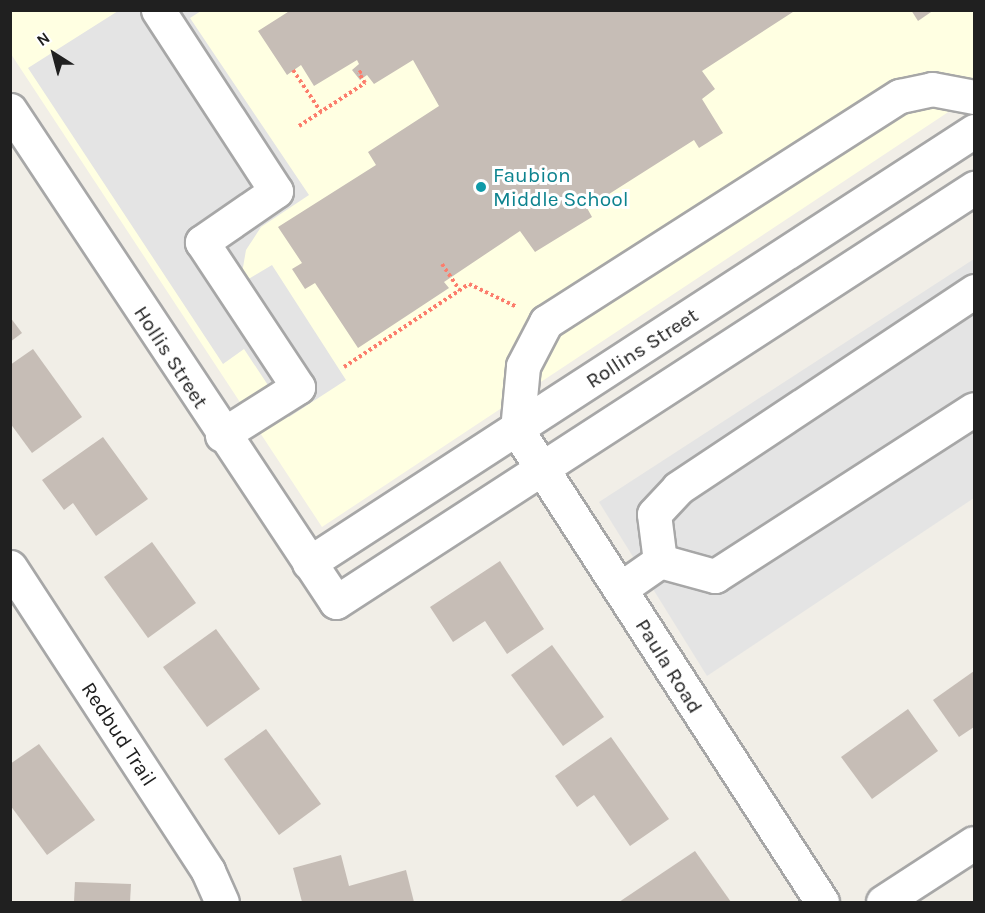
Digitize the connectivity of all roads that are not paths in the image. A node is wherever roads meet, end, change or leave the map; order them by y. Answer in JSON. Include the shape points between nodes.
{"nodes":[{"id":1,"x":158,"y":10,"type":"edge"},
{"id":2,"x":975,"y":97,"type":"edge"},
{"id":3,"x":10,"y":110,"type":"edge"},
{"id":4,"x":975,"y":131,"type":"edge"},
{"id":5,"x":20,"y":145,"type":"edge"},
{"id":6,"x":975,"y":188,"type":"edge"},
{"id":7,"x":975,"y":291,"type":"edge"},
{"id":8,"x":975,"y":409,"type":"edge"},
{"id":9,"x":517,"y":430,"type":"junction"},
{"id":10,"x":222,"y":435,"type":"junction"},
{"id":11,"x":542,"y":472,"type":"junction"},
{"id":12,"x":660,"y":561,"type":"junction"},
{"id":13,"x":309,"y":563,"type":"junction"},
{"id":14,"x":10,"y":567,"type":"edge"},
{"id":15,"x":620,"y":589,"type":"junction"},
{"id":16,"x":975,"y":843,"type":"edge"},
{"id":17,"x":222,"y":903,"type":"edge"},
{"id":18,"x":822,"y":903,"type":"edge"},
{"id":19,"x":883,"y":903,"type":"edge"}],
"edges":[{"from":1,"to":10,"type":"street","via":[[276,191],[202,242],[297,387]]},
{"from":2,"to":9,"type":"street","via":[[932,89],[900,96],[546,322],[528,349]]},
{"from":3,"to":5,"type":"street","name":"Hollis Street"},
{"from":4,"to":9,"type":"street","name":"Rollins Street"},
{"from":5,"to":10,"type":"street","name":"Hollis Street"},
{"from":6,"to":11,"type":"street"},
{"from":7,"to":12,"type":"street","via":[[678,488],[654,514]]},
{"from":8,"to":12,"type":"street","via":[[715,576]]},
{"from":9,"to":11,"type":"street","name":"Paula Road"},
{"from":9,"to":13,"type":"street","name":"Rollins Street"},
{"from":10,"to":13,"type":"street","name":"Hollis Street"},
{"from":11,"to":13,"type":"street","name":"Hollis Street","via":[[336,602]]},
{"from":11,"to":15,"type":"street","name":"Paula Road"},
{"from":12,"to":15,"type":"street"},
{"from":14,"to":17,"type":"street","name":"Redbud Trail","via":[[208,871]]},
{"from":15,"to":18,"type":"street","name":"Paula Road"},
{"from":16,"to":19,"type":"street"}]}
